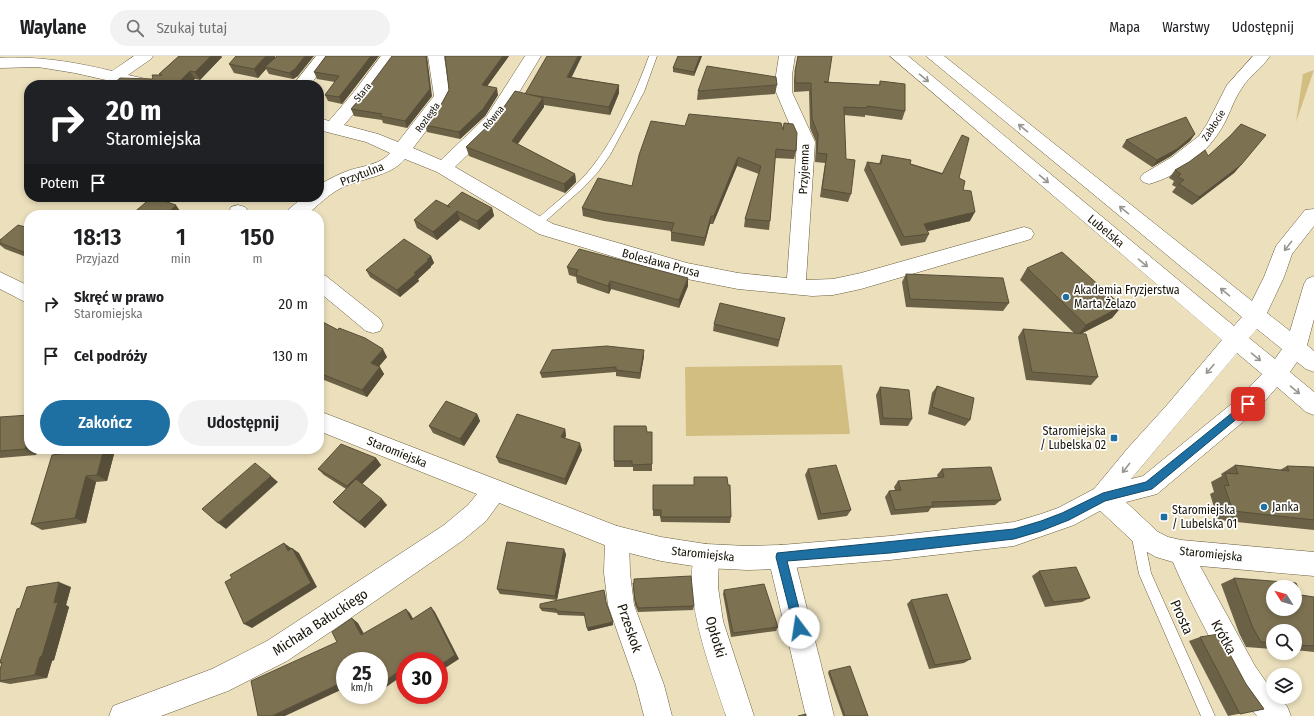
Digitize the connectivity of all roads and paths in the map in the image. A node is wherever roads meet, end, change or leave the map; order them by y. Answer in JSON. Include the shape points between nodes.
{"nodes":[{"id":1,"x":145,"y":56,"type":"edge"},
{"id":2,"x":324,"y":56,"type":"edge"},
{"id":3,"x":389,"y":56,"type":"edge"},
{"id":4,"x":436,"y":56,"type":"edge"},
{"id":5,"x":532,"y":56,"type":"edge"},
{"id":6,"x":653,"y":56,"type":"edge"},
{"id":7,"x":787,"y":56,"type":"edge"},
{"id":8,"x":898,"y":56,"type":"edge"},
{"id":9,"x":934,"y":56,"type":"edge"},
{"id":10,"x":1262,"y":56,"type":"edge"},
{"id":11,"x":24,"y":59,"type":"edge"},
{"id":12,"x":0,"y":62,"type":"edge"},
{"id":13,"x":114,"y":77,"type":"junction"},
{"id":14,"x":127,"y":80,"type":"edge"},
{"id":15,"x":305,"y":80,"type":"edge"},
{"id":16,"x":326,"y":125,"type":"edge"},
{"id":17,"x":402,"y":150,"type":"junction"},
{"id":18,"x":442,"y":168,"type":"junction"},
{"id":19,"x":1149,"y":178,"type":"dead end"},
{"id":20,"x":324,"y":191,"type":"edge"},
{"id":21,"x":309,"y":202,"type":"edge"},
{"id":22,"x":301,"y":210,"type":"edge"},
{"id":23,"x":1313,"y":215,"type":"edge"},
{"id":24,"x":537,"y":224,"type":"junction"},
{"id":25,"x":1024,"y":234,"type":"dead end"},
{"id":26,"x":0,"y":280,"type":"edge"},
{"id":27,"x":1314,"y":284,"type":"edge"},
{"id":28,"x":324,"y":285,"type":"edge"},
{"id":29,"x":796,"y":287,"type":"junction"},
{"id":30,"x":24,"y":293,"type":"edge"},
{"id":31,"x":1256,"y":316,"type":"junction"},
{"id":32,"x":373,"y":325,"type":"dead end"},
{"id":33,"x":1236,"y":340,"type":"junction"},
{"id":34,"x":1295,"y":348,"type":"junction"},
{"id":35,"x":1314,"y":363,"type":"edge"},
{"id":36,"x":1276,"y":374,"type":"junction"},
{"id":37,"x":1314,"y":405,"type":"edge"},
{"id":38,"x":324,"y":423,"type":"edge"},
{"id":39,"x":494,"y":491,"type":"junction"},
{"id":40,"x":1103,"y":497,"type":"junction"},
{"id":41,"x":1136,"y":528,"type":"junction"},
{"id":42,"x":617,"y":538,"type":"junction"},
{"id":43,"x":1181,"y":552,"type":"junction"},
{"id":44,"x":706,"y":556,"type":"junction"},
{"id":45,"x":781,"y":557,"type":"junction"},
{"id":46,"x":1314,"y":564,"type":"edge"},
{"id":47,"x":169,"y":708,"type":"edge"},
{"id":48,"x":123,"y":716,"type":"edge"},
{"id":49,"x":658,"y":716,"type":"edge"},
{"id":50,"x":740,"y":716,"type":"edge"},
{"id":51,"x":820,"y":716,"type":"edge"},
{"id":52,"x":1208,"y":716,"type":"edge"},
{"id":53,"x":1276,"y":716,"type":"edge"}],
"edges":[{"from":1,"to":13,"type":"street"},
{"from":2,"to":15,"type":"street"},
{"from":3,"to":16,"type":"street","name":"Stara","via":[[359,97]]},
{"from":4,"to":17,"type":"street","name":"Rozległa","via":[[442,96]]},
{"from":5,"to":18,"type":"street","name":"Równa","via":[[497,115]]},
{"from":6,"to":24,"type":"lane","via":[[640,92],[607,153],[580,186]]},
{"from":7,"to":29,"type":"street","name":"Przyjemna","via":[[784,92],[806,142]]},
{"from":8,"to":33,"type":"street","name":"Lubelska","one_way":true},
{"from":31,"to":9,"type":"street","one_way":true},
{"from":10,"to":19,"type":"street","name":"Zabłocie","via":[[1240,79],[1205,139],[1178,163]]},
{"from":11,"to":12,"type":"street"},
{"from":11,"to":13,"type":"street"},
{"from":13,"to":14,"type":"street"},
{"from":16,"to":17,"type":"street","name":"Bolesława Prusa","via":[[356,132]]},
{"from":17,"to":18,"type":"street","name":"Bolesława Prusa"},
{"from":17,"to":20,"type":"street","name":"Przytulna","via":[[394,160],[382,167],[355,175]]},
{"from":18,"to":24,"type":"street","name":"Bolesława Prusa"},
{"from":21,"to":22,"type":"street"},
{"from":23,"to":31,"type":"street","name":"Staromiejska","one_way":true,"via":[[1283,251]]},
{"from":24,"to":29,"type":"street","name":"Bolesława Prusa","via":[[603,247],[711,277]]},
{"from":25,"to":29,"type":"street","name":"Bolesława Prusa","via":[[861,282],[833,287]]},
{"from":26,"to":30,"type":"street"},
{"from":27,"to":34,"type":"street","name":"Staromiejska"},
{"from":28,"to":32,"type":"street"},
{"from":31,"to":33,"type":"street","name":"Staromiejska"},
{"from":31,"to":34,"type":"street"},
{"from":33,"to":36,"type":"street","name":"Lubelska","one_way":true},
{"from":33,"to":40,"type":"street","name":"Staromiejska","one_way":true},
{"from":34,"to":35,"type":"street"},
{"from":34,"to":36,"type":"street","name":"Staromiejska"},
{"from":36,"to":37,"type":"street","name":"Lubelska","one_way":true},
{"from":36,"to":40,"type":"street","name":"Staromiejska","via":[[1248,404],[1149,486]]},
{"from":38,"to":39,"type":"street","name":"Staromiejska"},
{"from":39,"to":42,"type":"street","name":"Staromiejska"},
{"from":39,"to":47,"type":"street","name":"Michała Bałuckiego","via":[[477,513],[453,533],[330,617],[270,654]]},
{"from":40,"to":41,"type":"street","name":"Staromiejska"},
{"from":40,"to":45,"type":"street","name":"Staromiejska","via":[[1041,526],[1014,534]]},
{"from":41,"to":43,"type":"street","name":"Staromiejska","via":[[1149,540]]},
{"from":41,"to":52,"type":"lane","name":"Prosta","via":[[1142,564]]},
{"from":42,"to":44,"type":"street","name":"Staromiejska"},
{"from":42,"to":49,"type":"street","name":"Przeskok","via":[[617,573],[621,605],[650,685]]},
{"from":43,"to":46,"type":"street","name":"Staromiejska"},
{"from":43,"to":53,"type":"street","name":"Krótka","via":[[1245,676],[1261,700]]},
{"from":44,"to":45,"type":"street","name":"Staromiejska"},
{"from":44,"to":50,"type":"street","name":"Opłotki","via":[[705,587],[710,621]]},
{"from":45,"to":51,"type":"street"},
{"from":47,"to":48,"type":"street","name":"Michała Bałuckiego"}]}
